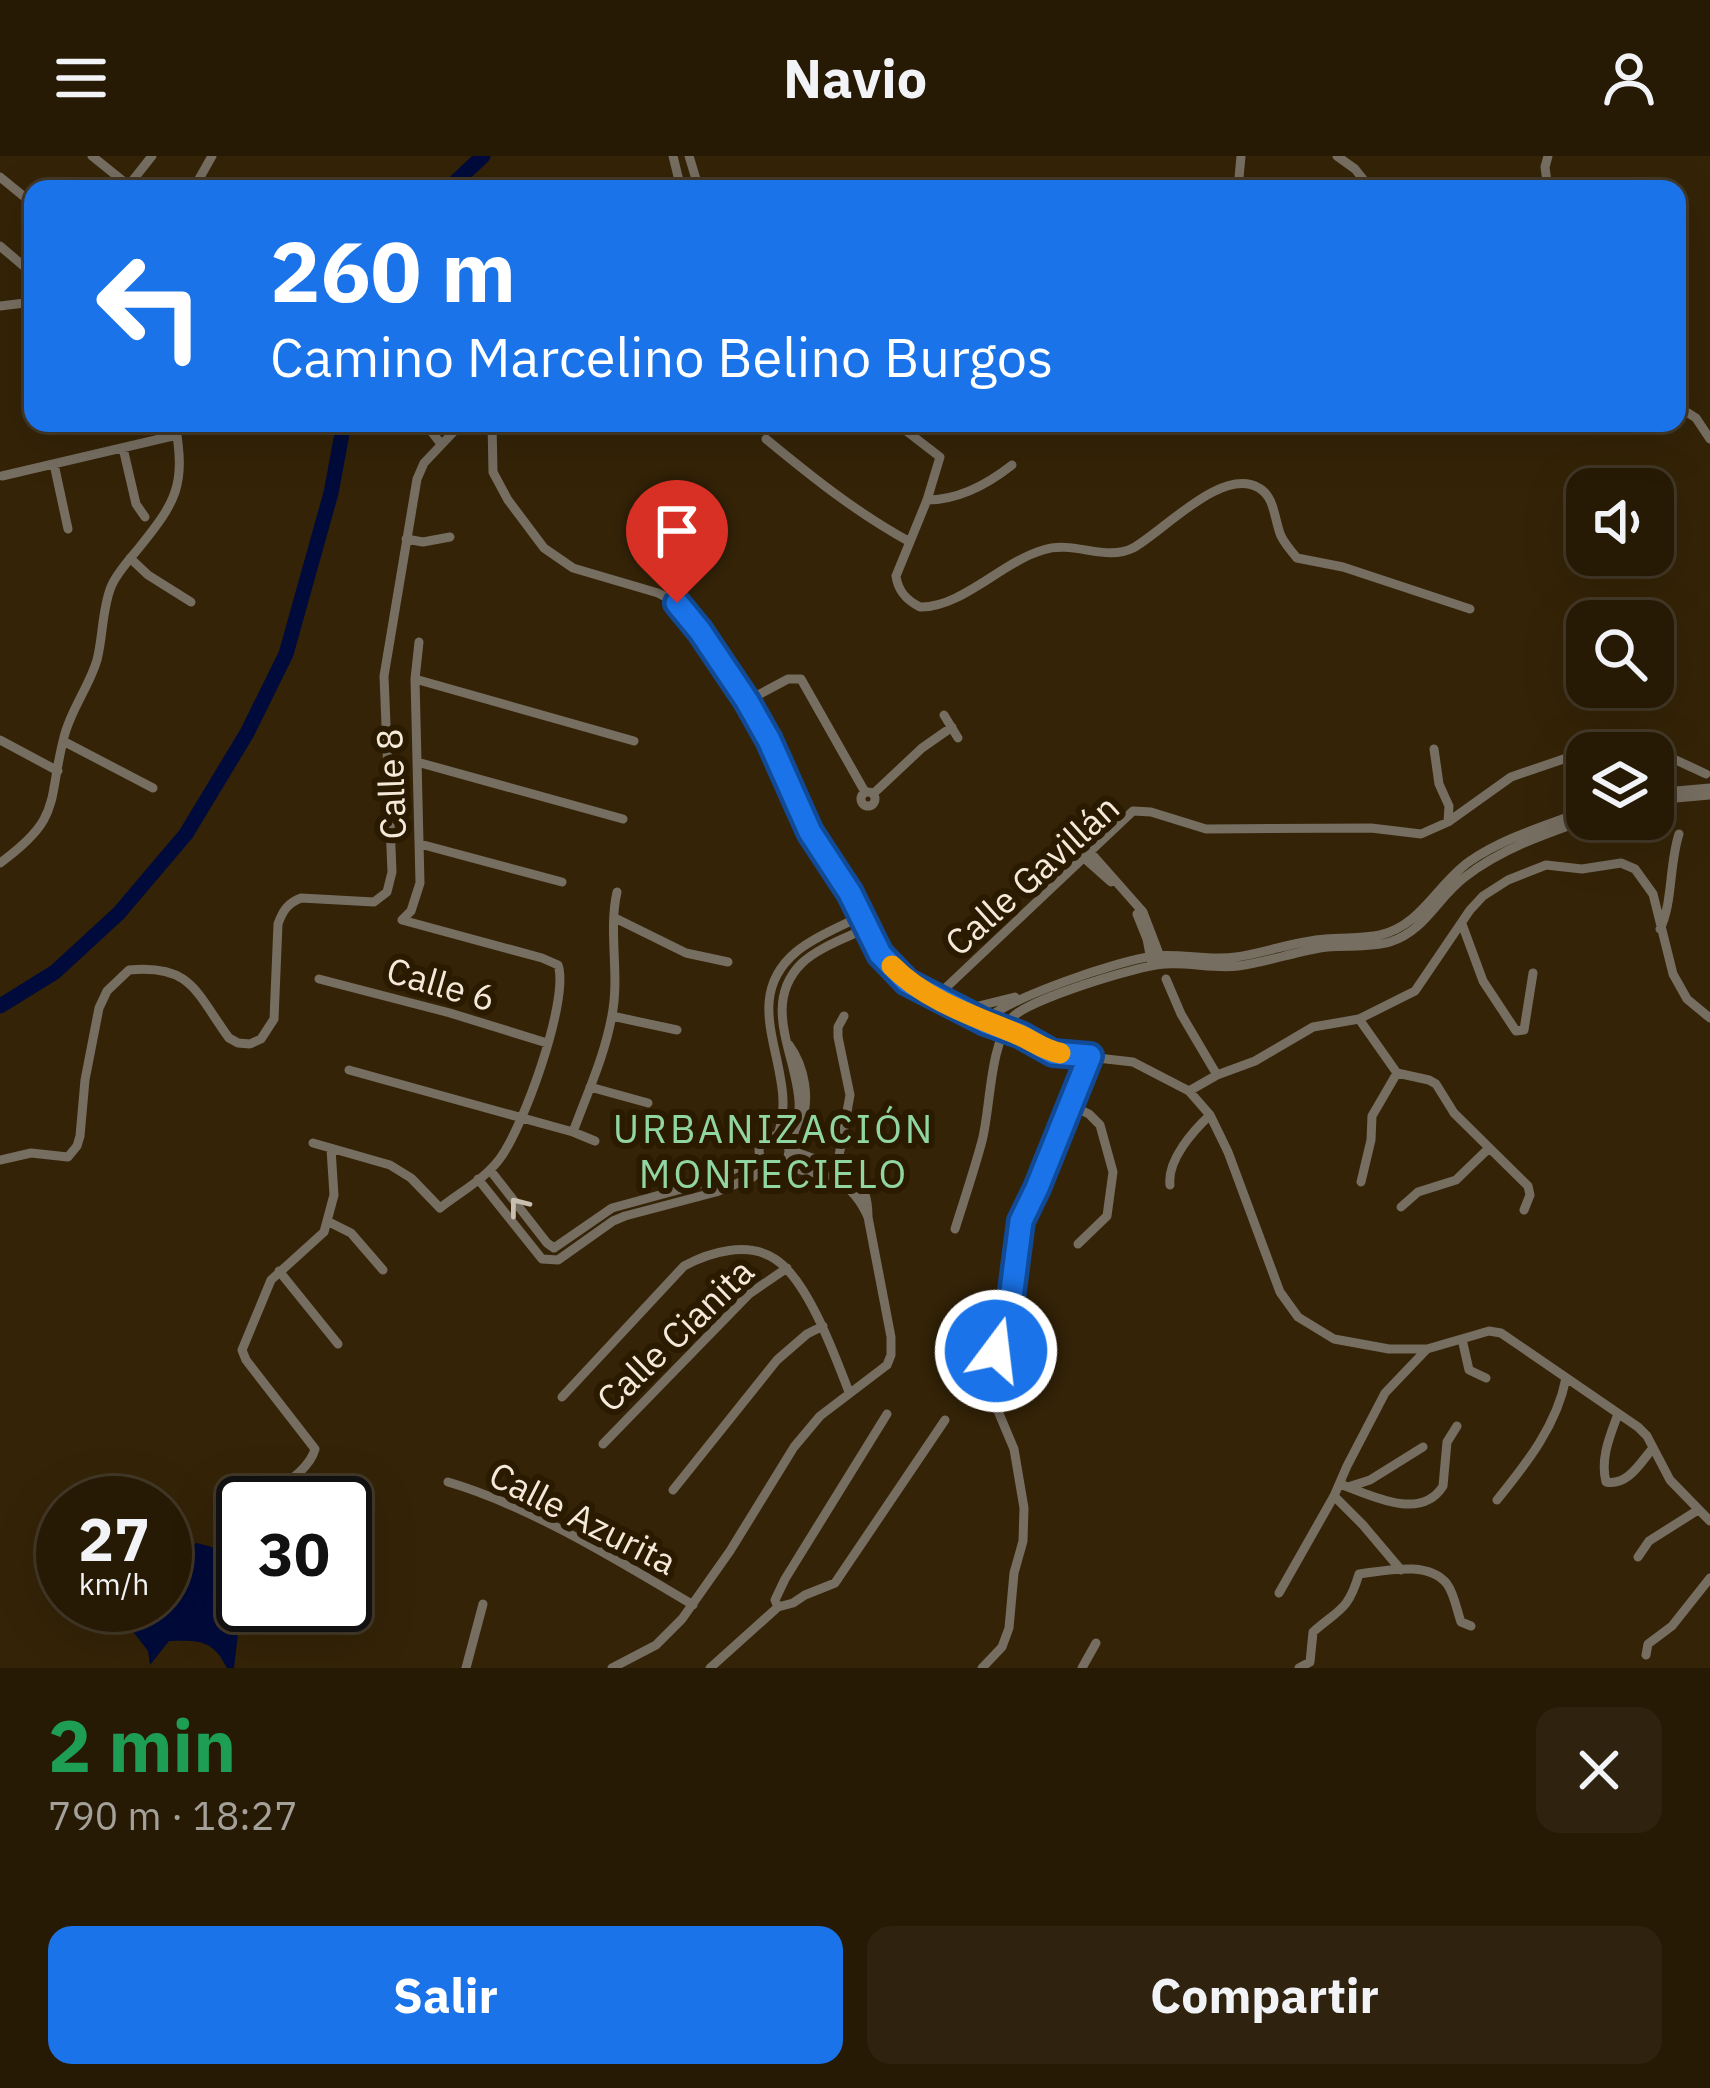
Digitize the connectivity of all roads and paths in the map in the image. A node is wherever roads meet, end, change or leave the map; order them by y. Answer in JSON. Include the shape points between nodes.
{"nodes":[{"id":1,"x":92,"y":156,"type":"edge"},
{"id":2,"x":1337,"y":156,"type":"edge"},
{"id":3,"x":0,"y":177,"type":"edge"},
{"id":4,"x":122,"y":180,"type":"edge"},
{"id":5,"x":1364,"y":180,"type":"edge"},
{"id":6,"x":24,"y":197,"type":"edge"},
{"id":7,"x":0,"y":246,"type":"edge"},
{"id":8,"x":24,"y":266,"type":"edge"},
{"id":9,"x":1686,"y":412,"type":"edge"},
{"id":10,"x":168,"y":432,"type":"edge"},
{"id":11,"x":176,"y":432,"type":"edge"},
{"id":12,"x":432,"y":432,"type":"edge"},
{"id":13,"x":453,"y":432,"type":"edge"},
{"id":14,"x":492,"y":432,"type":"edge"},
{"id":15,"x":908,"y":432,"type":"edge"},
{"id":16,"x":766,"y":439,"type":"dead end"},
{"id":17,"x":1710,"y":439,"type":"edge"},
{"id":18,"x":442,"y":444,"type":"junction"},
{"id":19,"x":123,"y":448,"type":"junction"},
{"id":20,"x":54,"y":464,"type":"junction"},
{"id":21,"x":1012,"y":465,"type":"dead end"},
{"id":22,"x":2,"y":476,"type":"edge"},
{"id":23,"x":927,"y":500,"type":"junction"},
{"id":24,"x":145,"y":517,"type":"dead end"},
{"id":25,"x":68,"y":529,"type":"dead end"},
{"id":26,"x":450,"y":537,"type":"dead end"},
{"id":27,"x":406,"y":538,"type":"junction"},
{"id":28,"x":910,"y":542,"type":"junction"},
{"id":29,"x":130,"y":559,"type":"junction"},
{"id":30,"x":191,"y":602,"type":"dead end"},
{"id":31,"x":1470,"y":610,"type":"dead end"},
{"id":32,"x":419,"y":642,"type":"dead end"},
{"id":33,"x":415,"y":680,"type":"junction"},
{"id":34,"x":747,"y":701,"type":"junction"},
{"id":35,"x":944,"y":715,"type":"dead end"},
{"id":36,"x":0,"y":740,"type":"edge"},
{"id":37,"x":63,"y":741,"type":"junction"},
{"id":38,"x":634,"y":741,"type":"dead end"},
{"id":39,"x":1434,"y":749,"type":"dead end"},
{"id":40,"x":1566,"y":759,"type":"edge"},
{"id":41,"x":1674,"y":759,"type":"edge"},
{"id":42,"x":417,"y":762,"type":"junction"},
{"id":43,"x":58,"y":771,"type":"junction"},
{"id":44,"x":1706,"y":774,"type":"dead end"},
{"id":45,"x":154,"y":788,"type":"dead end"},
{"id":46,"x":1710,"y":789,"type":"edge"},
{"id":47,"x":1674,"y":793,"type":"edge"},
{"id":48,"x":623,"y":819,"type":"dead end"},
{"id":49,"x":1448,"y":822,"type":"junction"},
{"id":50,"x":1566,"y":824,"type":"edge"},
{"id":51,"x":1679,"y":834,"type":"dead end"},
{"id":52,"x":420,"y":844,"type":"junction"},
{"id":53,"x":1087,"y":855,"type":"junction"},
{"id":54,"x":0,"y":862,"type":"edge"},
{"id":55,"x":562,"y":882,"type":"dead end"},
{"id":56,"x":617,"y":892,"type":"dead end"},
{"id":57,"x":861,"y":916,"type":"junction"},
{"id":58,"x":615,"y":918,"type":"junction"},
{"id":59,"x":1462,"y":924,"type":"junction"},
{"id":60,"x":867,"y":928,"type":"junction"},
{"id":61,"x":1660,"y":928,"type":"junction"},
{"id":62,"x":1156,"y":960,"type":"junction"},
{"id":63,"x":728,"y":962,"type":"dead end"},
{"id":64,"x":1533,"y":973,"type":"dead end"},
{"id":65,"x":320,"y":979,"type":"dead end"},
{"id":66,"x":1166,"y":979,"type":"dead end"},
{"id":67,"x":936,"y":998,"type":"junction"},
{"id":68,"x":1035,"y":998,"type":"junction"},
{"id":69,"x":962,"y":1010,"type":"junction"},
{"id":70,"x":612,"y":1016,"type":"junction"},
{"id":71,"x":844,"y":1016,"type":"dead end"},
{"id":72,"x":1359,"y":1018,"type":"junction"},
{"id":73,"x":1710,"y":1018,"type":"edge"},
{"id":74,"x":989,"y":1023,"type":"junction"},
{"id":75,"x":677,"y":1030,"type":"dead end"},
{"id":76,"x":1006,"y":1030,"type":"junction"},
{"id":77,"x":547,"y":1043,"type":"junction"},
{"id":78,"x":1090,"y":1056,"type":"junction"},
{"id":79,"x":349,"y":1070,"type":"dead end"},
{"id":80,"x":1397,"y":1073,"type":"junction"},
{"id":81,"x":1217,"y":1076,"type":"junction"},
{"id":82,"x":590,"y":1087,"type":"junction"},
{"id":83,"x":1189,"y":1091,"type":"junction"},
{"id":84,"x":648,"y":1103,"type":"dead end"},
{"id":85,"x":1070,"y":1105,"type":"junction"},
{"id":86,"x":1210,"y":1115,"type":"junction"},
{"id":87,"x":521,"y":1119,"type":"junction"},
{"id":88,"x":573,"y":1132,"type":"junction"},
{"id":89,"x":777,"y":1137,"type":"junction"},
{"id":90,"x":595,"y":1141,"type":"dead end"},
{"id":91,"x":313,"y":1143,"type":"dead end"},
{"id":92,"x":790,"y":1143,"type":"junction"},
{"id":93,"x":331,"y":1149,"type":"junction"},
{"id":94,"x":1488,"y":1149,"type":"junction"},
{"id":95,"x":760,"y":1156,"type":"junction"},
{"id":96,"x":0,"y":1160,"type":"edge"},
{"id":97,"x":774,"y":1165,"type":"junction"},
{"id":98,"x":838,"y":1166,"type":"junction"},
{"id":99,"x":490,"y":1170,"type":"junction"},
{"id":100,"x":834,"y":1178,"type":"junction"},
{"id":101,"x":478,"y":1179,"type":"junction"},
{"id":102,"x":1361,"y":1182,"type":"dead end"},
{"id":103,"x":1170,"y":1185,"type":"dead end"},
{"id":104,"x":1401,"y":1207,"type":"dead end"},
{"id":105,"x":1524,"y":1210,"type":"dead end"},
{"id":106,"x":868,"y":1217,"type":"junction"},
{"id":107,"x":328,"y":1222,"type":"junction"},
{"id":108,"x":955,"y":1229,"type":"dead end"},
{"id":109,"x":1078,"y":1244,"type":"dead end"},
{"id":110,"x":787,"y":1268,"type":"junction"},
{"id":111,"x":383,"y":1270,"type":"dead end"},
{"id":112,"x":279,"y":1271,"type":"junction"},
{"id":113,"x":823,"y":1326,"type":"junction"},
{"id":114,"x":1462,"y":1340,"type":"junction"},
{"id":115,"x":338,"y":1343,"type":"dead end"},
{"id":116,"x":1427,"y":1349,"type":"junction"},
{"id":117,"x":1486,"y":1378,"type":"dead end"},
{"id":118,"x":1566,"y":1378,"type":"junction"},
{"id":119,"x":849,"y":1392,"type":"junction"},
{"id":120,"x":562,"y":1396,"type":"dead end"},
{"id":121,"x":887,"y":1414,"type":"dead end"},
{"id":122,"x":1618,"y":1414,"type":"junction"},
{"id":123,"x":945,"y":1420,"type":"dead end"},
{"id":124,"x":1457,"y":1426,"type":"dead end"},
{"id":125,"x":602,"y":1444,"type":"dead end"},
{"id":126,"x":1424,"y":1448,"type":"dead end"},
{"id":127,"x":1653,"y":1448,"type":"junction"},
{"id":128,"x":293,"y":1476,"type":"edge"},
{"id":129,"x":448,"y":1482,"type":"dead end"},
{"id":130,"x":1340,"y":1484,"type":"junction"},
{"id":131,"x":673,"y":1490,"type":"dead end"},
{"id":132,"x":1334,"y":1496,"type":"junction"},
{"id":133,"x":1497,"y":1499,"type":"dead end"},
{"id":134,"x":1698,"y":1510,"type":"junction"},
{"id":135,"x":1710,"y":1521,"type":"edge"},
{"id":136,"x":1638,"y":1557,"type":"dead end"},
{"id":137,"x":1401,"y":1570,"type":"junction"},
{"id":138,"x":1710,"y":1578,"type":"edge"},
{"id":139,"x":1279,"y":1593,"type":"dead end"},
{"id":140,"x":483,"y":1604,"type":"dead end"},
{"id":141,"x":693,"y":1605,"type":"junction"},
{"id":142,"x":778,"y":1607,"type":"junction"},
{"id":143,"x":1471,"y":1626,"type":"dead end"},
{"id":144,"x":1096,"y":1643,"type":"dead end"},
{"id":145,"x":638,"y":1654,"type":"junction"},
{"id":146,"x":1646,"y":1655,"type":"dead end"},
{"id":147,"x":466,"y":1668,"type":"edge"},
{"id":148,"x":612,"y":1668,"type":"edge"},
{"id":149,"x":642,"y":1668,"type":"edge"},
{"id":150,"x":710,"y":1668,"type":"edge"},
{"id":151,"x":982,"y":1668,"type":"edge"},
{"id":152,"x":1082,"y":1668,"type":"edge"},
{"id":153,"x":1299,"y":1668,"type":"edge"}],
"edges":[{"from":1,"to":4,"type":"street"},
{"from":2,"to":5,"type":"street"},
{"from":3,"to":6,"type":"street"},
{"from":7,"to":8,"type":"street"},
{"from":9,"to":17,"type":"street"},
{"from":10,"to":19,"type":"street"},
{"from":11,"to":29,"type":"street","via":[[174,497]]},
{"from":12,"to":18,"type":"street"},
{"from":13,"to":18,"type":"street"},
{"from":14,"to":34,"type":"street","via":[[493,472],[544,548],[573,568],[677,603]]},
{"from":15,"to":23,"type":"street","via":[[940,457]]},
{"from":16,"to":28,"type":"street"},
{"from":18,"to":27,"type":"street","via":[[417,478]]},
{"from":19,"to":20,"type":"street"},
{"from":19,"to":24,"type":"street"},
{"from":20,"to":22,"type":"street"},
{"from":20,"to":25,"type":"street"},
{"from":21,"to":23,"type":"street","via":[[988,484]]},
{"from":23,"to":28,"type":"street"},
{"from":26,"to":27,"type":"street"},
{"from":27,"to":96,"type":"street","via":[[384,676],[387,892],[374,902],[290,902],[278,924],[274,1019],[250,1044],[229,1038],[183,977],[129,970],[98,1008],[77,1146],[68,1157]]},
{"from":28,"to":31,"type":"street","via":[[897,586],[929,608],[1042,550],[1131,549],[1237,482],[1269,495],[1282,541],[1297,558]]},
{"from":29,"to":30,"type":"street"},
{"from":29,"to":37,"type":"street","via":[[111,586],[96,663]]},
{"from":32,"to":33,"type":"street","name":"Calle 8"},
{"from":33,"to":38,"type":"street"},
{"from":33,"to":42,"type":"street","name":"Calle 8"},
{"from":34,"to":35,"type":"street","via":[[801,679],[869,793],[922,748],[955,733]]},
{"from":34,"to":57,"type":"street"},
{"from":36,"to":43,"type":"street"},
{"from":37,"to":43,"type":"street"},
{"from":37,"to":45,"type":"street"},
{"from":39,"to":49,"type":"street"},
{"from":40,"to":49,"type":"street","name":"Calle Gavillán","via":[[1511,777]]},
{"from":41,"to":44,"type":"street","name":"Calle Gavillán"},
{"from":42,"to":48,"type":"street"},
{"from":42,"to":52,"type":"street","name":"Calle 8"},
{"from":43,"to":54,"type":"street","via":[[47,816]]},
{"from":46,"to":47,"type":"street"},
{"from":49,"to":53,"type":"street","name":"Calle Gavillán","via":[[1421,833],[1206,829],[1133,812]]},
{"from":50,"to":62,"type":"street","via":[[1482,865],[1401,938],[1242,965]]},
{"from":51,"to":61,"type":"street"},
{"from":52,"to":55,"type":"street"},
{"from":52,"to":77,"type":"street","name":"Calle 8","via":[[420,883],[402,920],[558,965],[559,1006]]},
{"from":53,"to":62,"type":"street","via":[[1143,912]]},
{"from":53,"to":67,"type":"street","name":"Calle Gavillán"},
{"from":56,"to":58,"type":"street"},
{"from":57,"to":60,"type":"street"},
{"from":57,"to":89,"type":"street","via":[[794,953],[772,985],[768,1018],[785,1096]]},
{"from":58,"to":63,"type":"street","via":[[686,953]]},
{"from":58,"to":70,"type":"street"},
{"from":59,"to":61,"type":"street","via":[[1483,896],[1523,873],[1621,863],[1642,875]]},
{"from":59,"to":64,"type":"street","via":[[1483,981],[1516,1031],[1524,1030]]},
{"from":59,"to":72,"type":"street","via":[[1415,991]]},
{"from":60,"to":67,"type":"street","via":[[893,968]]},
{"from":60,"to":92,"type":"street","via":[[808,958],[782,998],[800,1102]]},
{"from":61,"to":73,"type":"street","via":[[1673,974]]},
{"from":62,"to":68,"type":"street"},
{"from":65,"to":77,"type":"street","name":"Calle 6"},
{"from":66,"to":81,"type":"street"},
{"from":67,"to":69,"type":"street"},
{"from":68,"to":69,"type":"street"},
{"from":68,"to":74,"type":"street","via":[[998,1010]]},
{"from":68,"to":76,"type":"street"},
{"from":69,"to":74,"type":"street"},
{"from":70,"to":75,"type":"street"},
{"from":70,"to":82,"type":"street"},
{"from":71,"to":98,"type":"street","via":[[838,1036],[850,1095]]},
{"from":72,"to":80,"type":"street"},
{"from":72,"to":81,"type":"street","via":[[1313,1027]]},
{"from":74,"to":76,"type":"street"},
{"from":76,"to":78,"type":"street","via":[[1053,1053]]},
{"from":76,"to":108,"type":"street"},
{"from":77,"to":87,"type":"street"},
{"from":78,"to":83,"type":"street","via":[[1133,1062]]},
{"from":78,"to":85,"type":"street"},
{"from":79,"to":87,"type":"street"},
{"from":80,"to":94,"type":"street","via":[[1436,1084]]},
{"from":80,"to":102,"type":"street","via":[[1372,1116]]},
{"from":81,"to":83,"type":"street"},
{"from":82,"to":84,"type":"street"},
{"from":82,"to":88,"type":"street"},
{"from":83,"to":86,"type":"street"},
{"from":85,"to":109,"type":"street","via":[[1100,1125],[1113,1172],[1107,1216]]},
{"from":85,"to":151,"type":"street","via":[[1021,1221],[1010,1306],[988,1377],[1024,1508],[1009,1628]]},
{"from":86,"to":103,"type":"street","via":[[1177,1157]]},
{"from":86,"to":116,"type":"street","via":[[1280,1292],[1298,1317],[1334,1339]]},
{"from":87,"to":88,"type":"street"},
{"from":87,"to":99,"type":"street"},
{"from":88,"to":90,"type":"street"},
{"from":89,"to":92,"type":"street"},
{"from":89,"to":95,"type":"street","via":[[762,1143]]},
{"from":91,"to":93,"type":"street"},
{"from":92,"to":97,"type":"street","via":[[788,1157]]},
{"from":92,"to":98,"type":"street"},
{"from":93,"to":101,"type":"street","via":[[390,1165],[440,1208]]},
{"from":93,"to":107,"type":"street"},
{"from":94,"to":104,"type":"street","via":[[1456,1180]]},
{"from":94,"to":105,"type":"street","via":[[1528,1186]]},
{"from":95,"to":97,"type":"street"},
{"from":95,"to":99,"type":"street","one_way":true,"via":[[711,1181],[613,1208],[554,1248]]},
{"from":97,"to":100,"type":"street"},
{"from":97,"to":101,"type":"street","via":[[716,1192],[613,1221],[558,1260],[542,1259]]},
{"from":98,"to":100,"type":"street"},
{"from":98,"to":106,"type":"street","via":[[864,1186]]},
{"from":99,"to":101,"type":"street"},
{"from":100,"to":106,"type":"street","via":[[849,1186]]},
{"from":106,"to":119,"type":"street","via":[[891,1355]]},
{"from":107,"to":111,"type":"street","via":[[351,1233]]},
{"from":107,"to":112,"type":"street"},
{"from":110,"to":113,"type":"street"},
{"from":110,"to":120,"type":"street","via":[[771,1256],[726,1250],[684,1266]]},
{"from":110,"to":125,"type":"street","name":"Calle Cianita","via":[[749,1294]]},
{"from":112,"to":115,"type":"street"},
{"from":112,"to":128,"type":"street","via":[[242,1349],[316,1449]]},
{"from":113,"to":119,"type":"street"},
{"from":113,"to":131,"type":"street","via":[[777,1360]]},
{"from":114,"to":116,"type":"street"},
{"from":114,"to":117,"type":"street","via":[[1469,1370]]},
{"from":114,"to":118,"type":"street","via":[[1501,1333]]},
{"from":116,"to":130,"type":"street","via":[[1385,1393]]},
{"from":118,"to":122,"type":"street"},
{"from":118,"to":133,"type":"street","via":[[1561,1405]]},
{"from":119,"to":141,"type":"street","via":[[794,1447]]},
{"from":121,"to":142,"type":"street","via":[[784,1579]]},
{"from":122,"to":127,"type":"street"},
{"from":122,"to":127,"type":"street","via":[[1606,1482],[1628,1478]]},
{"from":123,"to":142,"type":"street","via":[[836,1583]]},
{"from":124,"to":130,"type":"street","via":[[1441,1492],[1432,1498],[1399,1505]]},
{"from":126,"to":130,"type":"street","via":[[1361,1485]]},
{"from":127,"to":134,"type":"street"},
{"from":129,"to":141,"type":"street","name":"Calle Azurita","via":[[482,1492]]},
{"from":130,"to":132,"type":"street"},
{"from":132,"to":137,"type":"street"},
{"from":132,"to":139,"type":"street"},
{"from":134,"to":135,"type":"street"},
{"from":134,"to":136,"type":"street"},
{"from":137,"to":143,"type":"street","via":[[1442,1580],[1461,1622]]},
{"from":137,"to":153,"type":"street","via":[[1359,1574],[1345,1608],[1316,1627],[1310,1662]]},
{"from":138,"to":146,"type":"street"},
{"from":140,"to":147,"type":"street"},
{"from":141,"to":145,"type":"street"},
{"from":142,"to":150,"type":"street"},
{"from":144,"to":152,"type":"street"},
{"from":145,"to":148,"type":"street"},
{"from":145,"to":149,"type":"street"}]}
